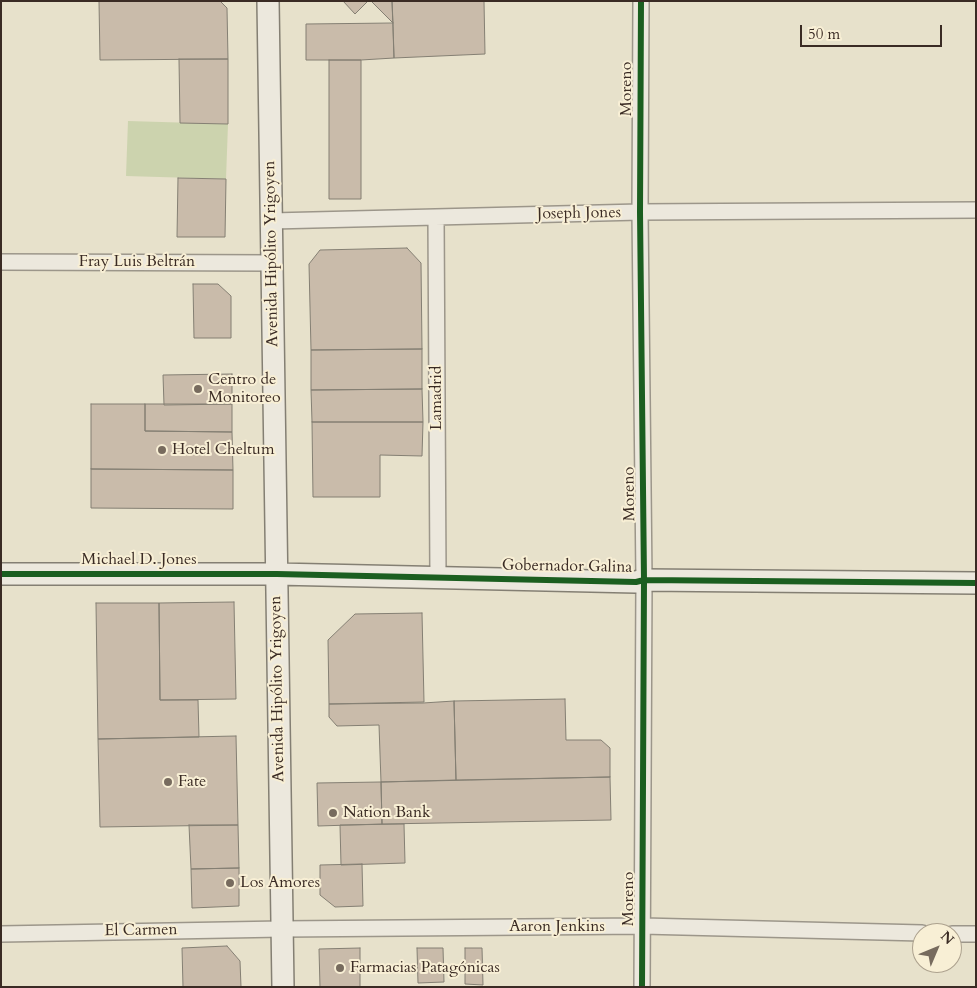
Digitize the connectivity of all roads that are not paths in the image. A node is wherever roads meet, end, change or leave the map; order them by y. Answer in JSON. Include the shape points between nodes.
{"nodes":[{"id":1,"x":268,"y":1,"type":"edge"},
{"id":2,"x":641,"y":1,"type":"edge"},
{"id":3,"x":976,"y":210,"type":"edge"},
{"id":4,"x":640,"y":212,"type":"junction"},
{"id":5,"x":436,"y":217,"type":"junction"},
{"id":6,"x":272,"y":221,"type":"junction"},
{"id":7,"x":1,"y":262,"type":"edge"},
{"id":8,"x":272,"y":262,"type":"junction"},
{"id":9,"x":1,"y":574,"type":"edge"},
{"id":10,"x":277,"y":574,"type":"junction"},
{"id":11,"x":438,"y":578,"type":"junction"},
{"id":12,"x":644,"y":580,"type":"junction"},
{"id":13,"x":976,"y":583,"type":"edge"},
{"id":14,"x":642,"y":926,"type":"junction"},
{"id":15,"x":282,"y":929,"type":"junction"},
{"id":16,"x":912,"y":933,"type":"edge"},
{"id":17,"x":1,"y":934,"type":"edge"},
{"id":18,"x":962,"y":934,"type":"edge"},
{"id":19,"x":976,"y":934,"type":"edge"},
{"id":20,"x":283,"y":987,"type":"edge"},
{"id":21,"x":642,"y":987,"type":"edge"}],
"edges":[{"from":1,"to":6,"type":"main road","name":"Avenida Hipólito Yrigoyen"},
{"from":2,"to":4,"type":"street","name":"Moreno"},
{"from":3,"to":4,"type":"street","name":"Joseph Jones"},
{"from":4,"to":5,"type":"street","name":"Joseph Jones"},
{"from":4,"to":12,"type":"street","name":"Moreno"},
{"from":5,"to":6,"type":"street","name":"Joseph Jones"},
{"from":5,"to":11,"type":"street","name":"Lamadrid"},
{"from":6,"to":8,"type":"main road","name":"Avenida Hipólito Yrigoyen"},
{"from":7,"to":8,"type":"street","name":"Fray Luis Beltrán"},
{"from":8,"to":10,"type":"main road","name":"Avenida Hipólito Yrigoyen"},
{"from":9,"to":10,"type":"main road","name":"Michael D. Jones"},
{"from":10,"to":11,"type":"main road","name":"Gobernador Galina"},
{"from":10,"to":15,"type":"main road","name":"Avenida Hipólito Yrigoyen"},
{"from":11,"to":12,"type":"main road","name":"Gobernador Galina"},
{"from":12,"to":13,"type":"main road","name":"Gobernador Galina"},
{"from":12,"to":14,"type":"street","name":"Moreno"},
{"from":14,"to":15,"type":"street","name":"Aaron Jenkins"},
{"from":14,"to":16,"type":"street","name":"Aaron Jenkins"},
{"from":14,"to":21,"type":"street","name":"Moreno"},
{"from":15,"to":17,"type":"street","name":"El Carmen"},
{"from":15,"to":20,"type":"main road","name":"Avenida Hipólito Yrigoyen"},
{"from":18,"to":19,"type":"street"}]}
